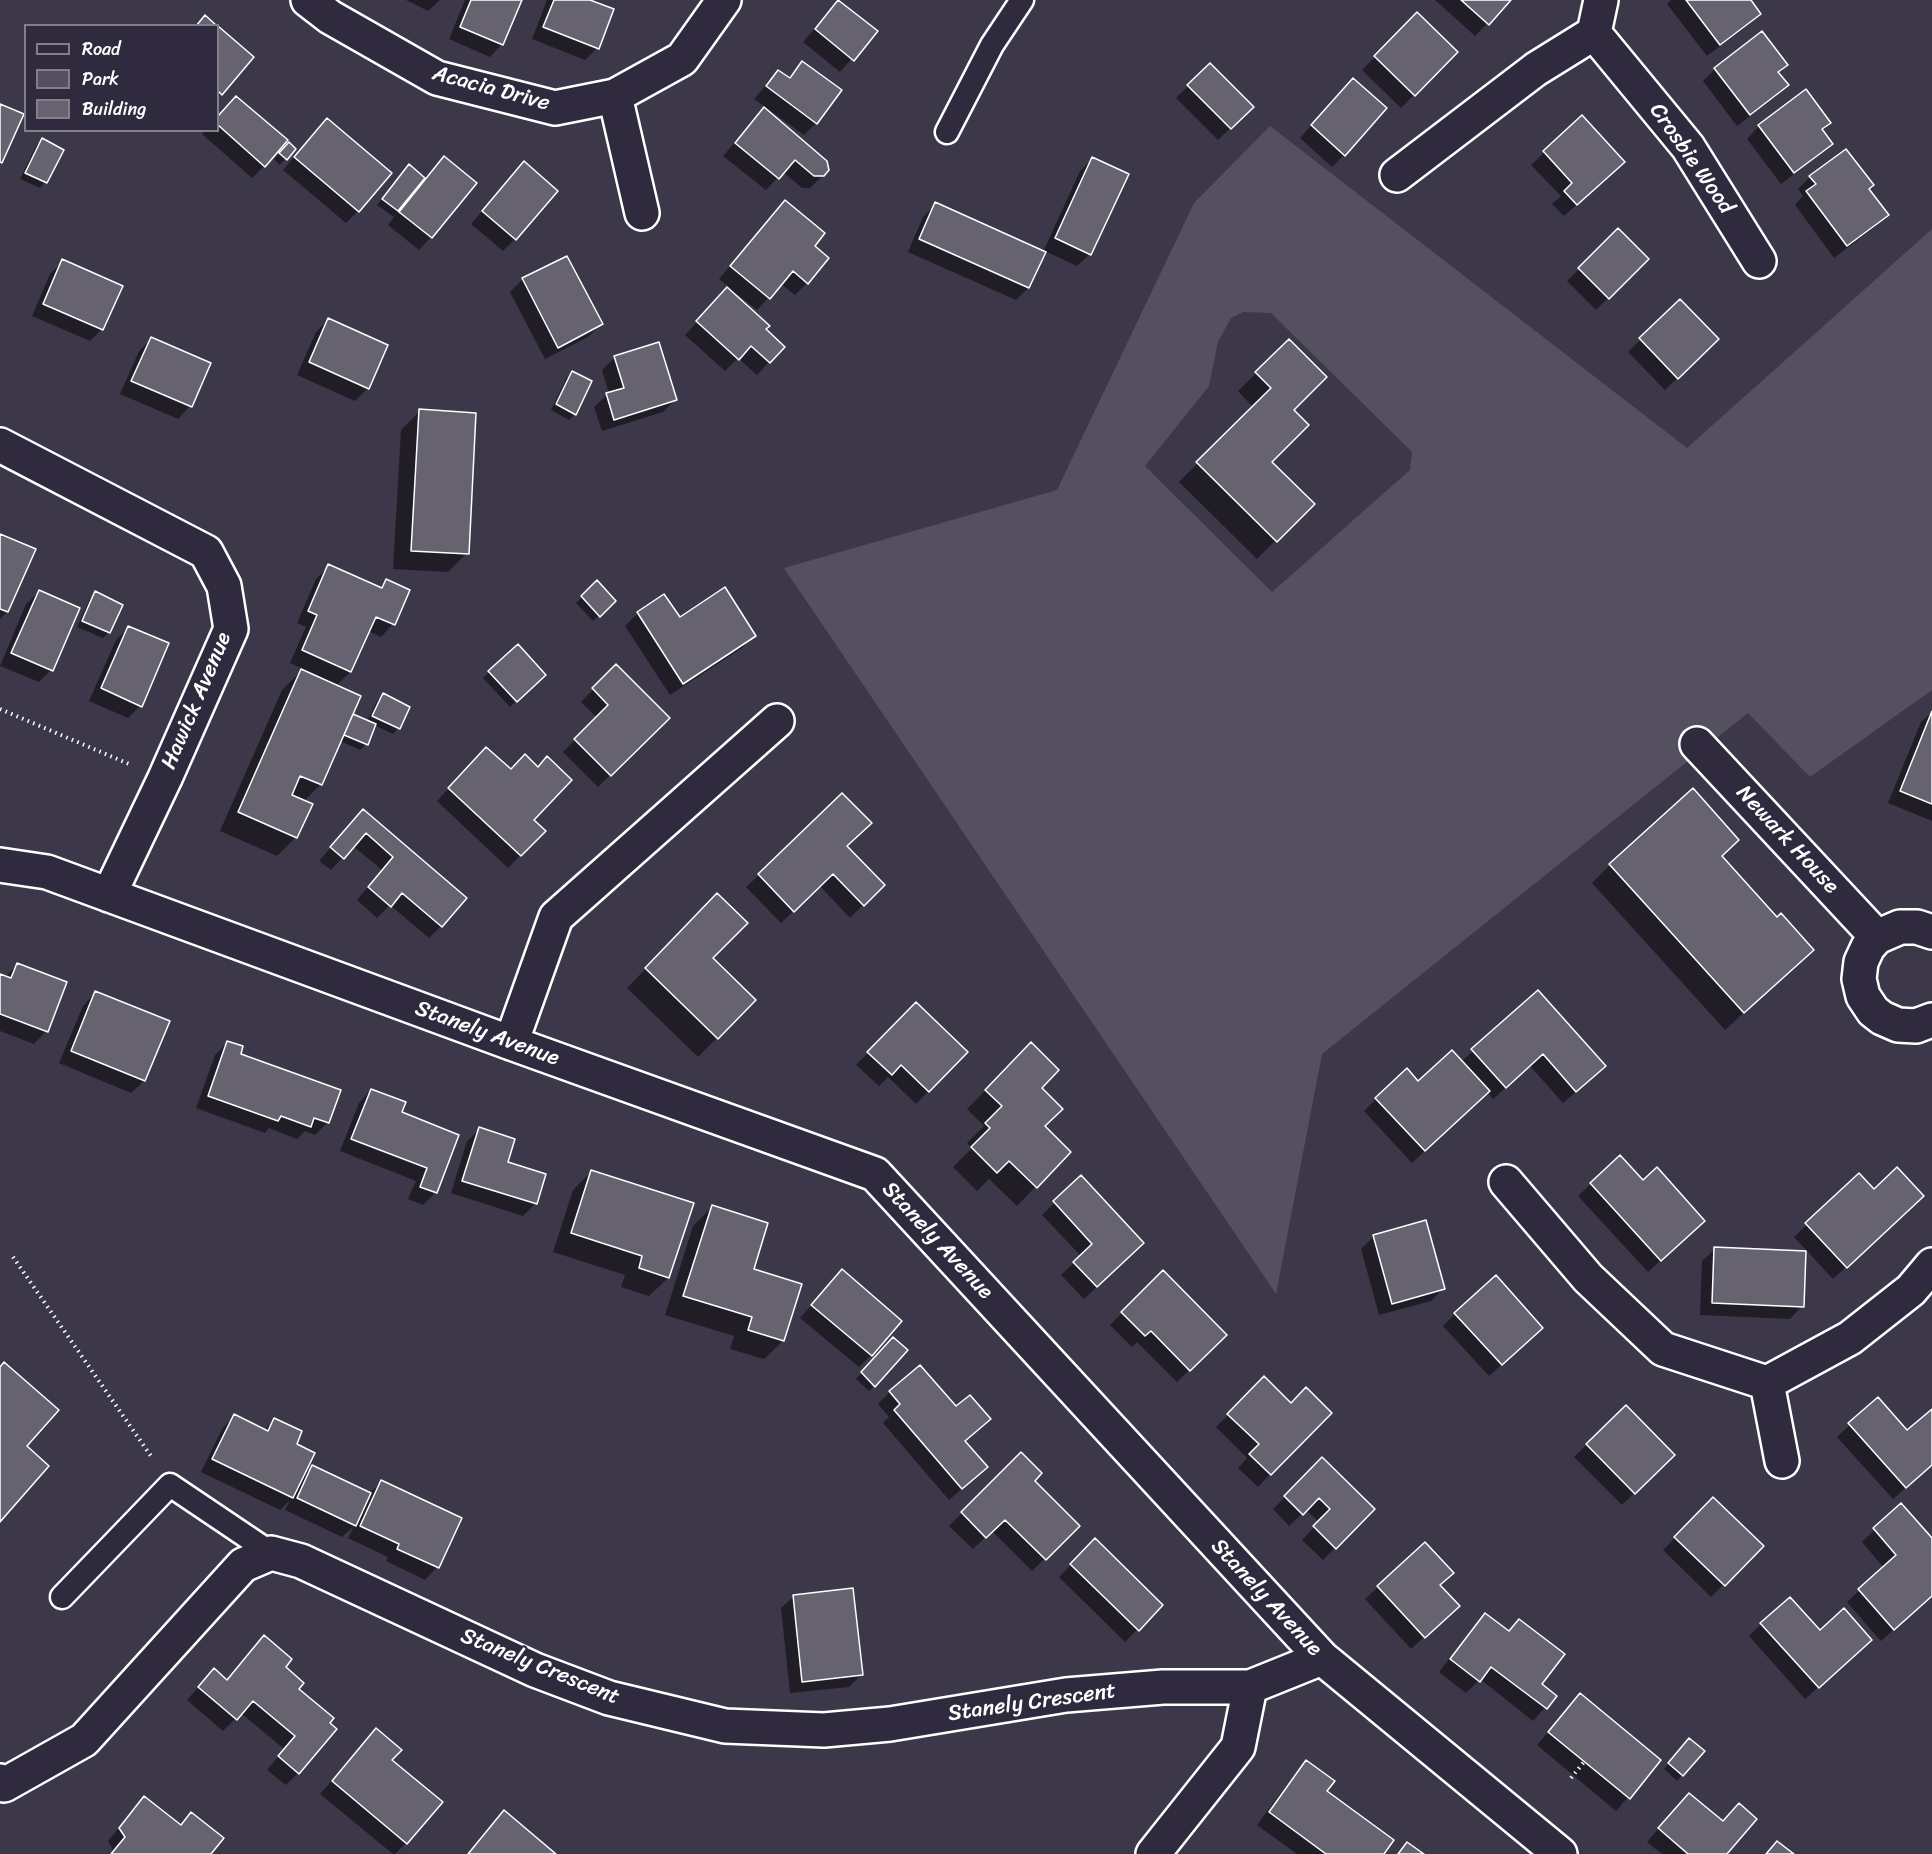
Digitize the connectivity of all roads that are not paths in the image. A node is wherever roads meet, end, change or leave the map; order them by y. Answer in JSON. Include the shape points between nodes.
{"nodes":[{"id":1,"x":308,"y":0,"type":"edge"},
{"id":2,"x":724,"y":0,"type":"edge"},
{"id":3,"x":1022,"y":0,"type":"edge"},
{"id":4,"x":1601,"y":0,"type":"edge"},
{"id":5,"x":1594,"y":33,"type":"junction"},
{"id":6,"x":615,"y":96,"type":"junction"},
{"id":7,"x":947,"y":132,"type":"dead end"},
{"id":8,"x":1397,"y":175,"type":"dead end"},
{"id":9,"x":642,"y":213,"type":"dead end"},
{"id":10,"x":1759,"y":261,"type":"dead end"},
{"id":11,"x":0,"y":445,"type":"edge"},
{"id":12,"x":777,"y":722,"type":"dead end"},
{"id":13,"x":1697,"y":744,"type":"dead end"},
{"id":14,"x":0,"y":865,"type":"edge"},
{"id":15,"x":109,"y":895,"type":"junction"},
{"id":16,"x":1932,"y":932,"type":"edge"},
{"id":17,"x":1877,"y":937,"type":"junction"},
{"id":18,"x":1932,"y":1020,"type":"edge"},
{"id":19,"x":511,"y":1043,"type":"junction"},
{"id":20,"x":1506,"y":1182,"type":"dead end"},
{"id":21,"x":1932,"y":1265,"type":"edge"},
{"id":22,"x":1767,"y":1383,"type":"junction"},
{"id":23,"x":1782,"y":1461,"type":"dead end"},
{"id":24,"x":271,"y":1553,"type":"junction"},
{"id":25,"x":62,"y":1597,"type":"dead end"},
{"id":26,"x":1322,"y":1658,"type":"junction"},
{"id":27,"x":1250,"y":1687,"type":"junction"},
{"id":28,"x":0,"y":1781,"type":"edge"},
{"id":29,"x":1153,"y":1854,"type":"edge"},
{"id":30,"x":1560,"y":1854,"type":"edge"}],
"edges":[{"from":1,"to":6,"type":"street","name":"Acacia Drive","via":[[330,18],[437,78],[555,108]]},
{"from":2,"to":6,"type":"street","name":"Acacia Drive","via":[[682,59]]},
{"from":3,"to":7,"type":"lane"},
{"from":4,"to":5,"type":"street"},
{"from":5,"to":8,"type":"street","via":[[1536,69]]},
{"from":5,"to":10,"type":"street","name":"Crosbie Wood","via":[[1688,147]]},
{"from":6,"to":9,"type":"street"},
{"from":11,"to":15,"type":"street","name":"Hawick Avenue","via":[[206,552],[224,586],[231,629]]},
{"from":12,"to":19,"type":"street","via":[[556,917]]},
{"from":13,"to":17,"type":"street","name":"Newark House"},
{"from":14,"to":15,"type":"street","name":"Stanely Avenue","via":[[47,872]]},
{"from":15,"to":19,"type":"street","name":"Stanely Avenue"},
{"from":16,"to":17,"type":"street","via":[[1900,927]]},
{"from":17,"to":18,"type":"street","via":[[1861,962],[1859,979],[1872,1011],[1898,1025],[1916,1026]]},
{"from":19,"to":26,"type":"street","name":"Stanely Avenue","via":[[875,1174]]},
{"from":20,"to":22,"type":"street","via":[[1588,1278],[1663,1349]]},
{"from":21,"to":22,"type":"street","via":[[1911,1290],[1850,1338]]},
{"from":22,"to":23,"type":"street"},
{"from":24,"to":25,"type":"lane","via":[[170,1485]]},
{"from":24,"to":27,"type":"street","name":"Stanely Crescent","via":[[301,1562],[535,1670],[609,1698],[725,1726],[824,1730],[890,1725],[1066,1695],[1163,1687]]},
{"from":24,"to":28,"type":"street","via":[[243,1565],[84,1740],[4,1785]]},
{"from":26,"to":27,"type":"street","name":"Stanely Crescent"},
{"from":26,"to":30,"type":"street","name":"Stanely Avenue"},
{"from":27,"to":29,"type":"street","via":[[1238,1747]]}]}
